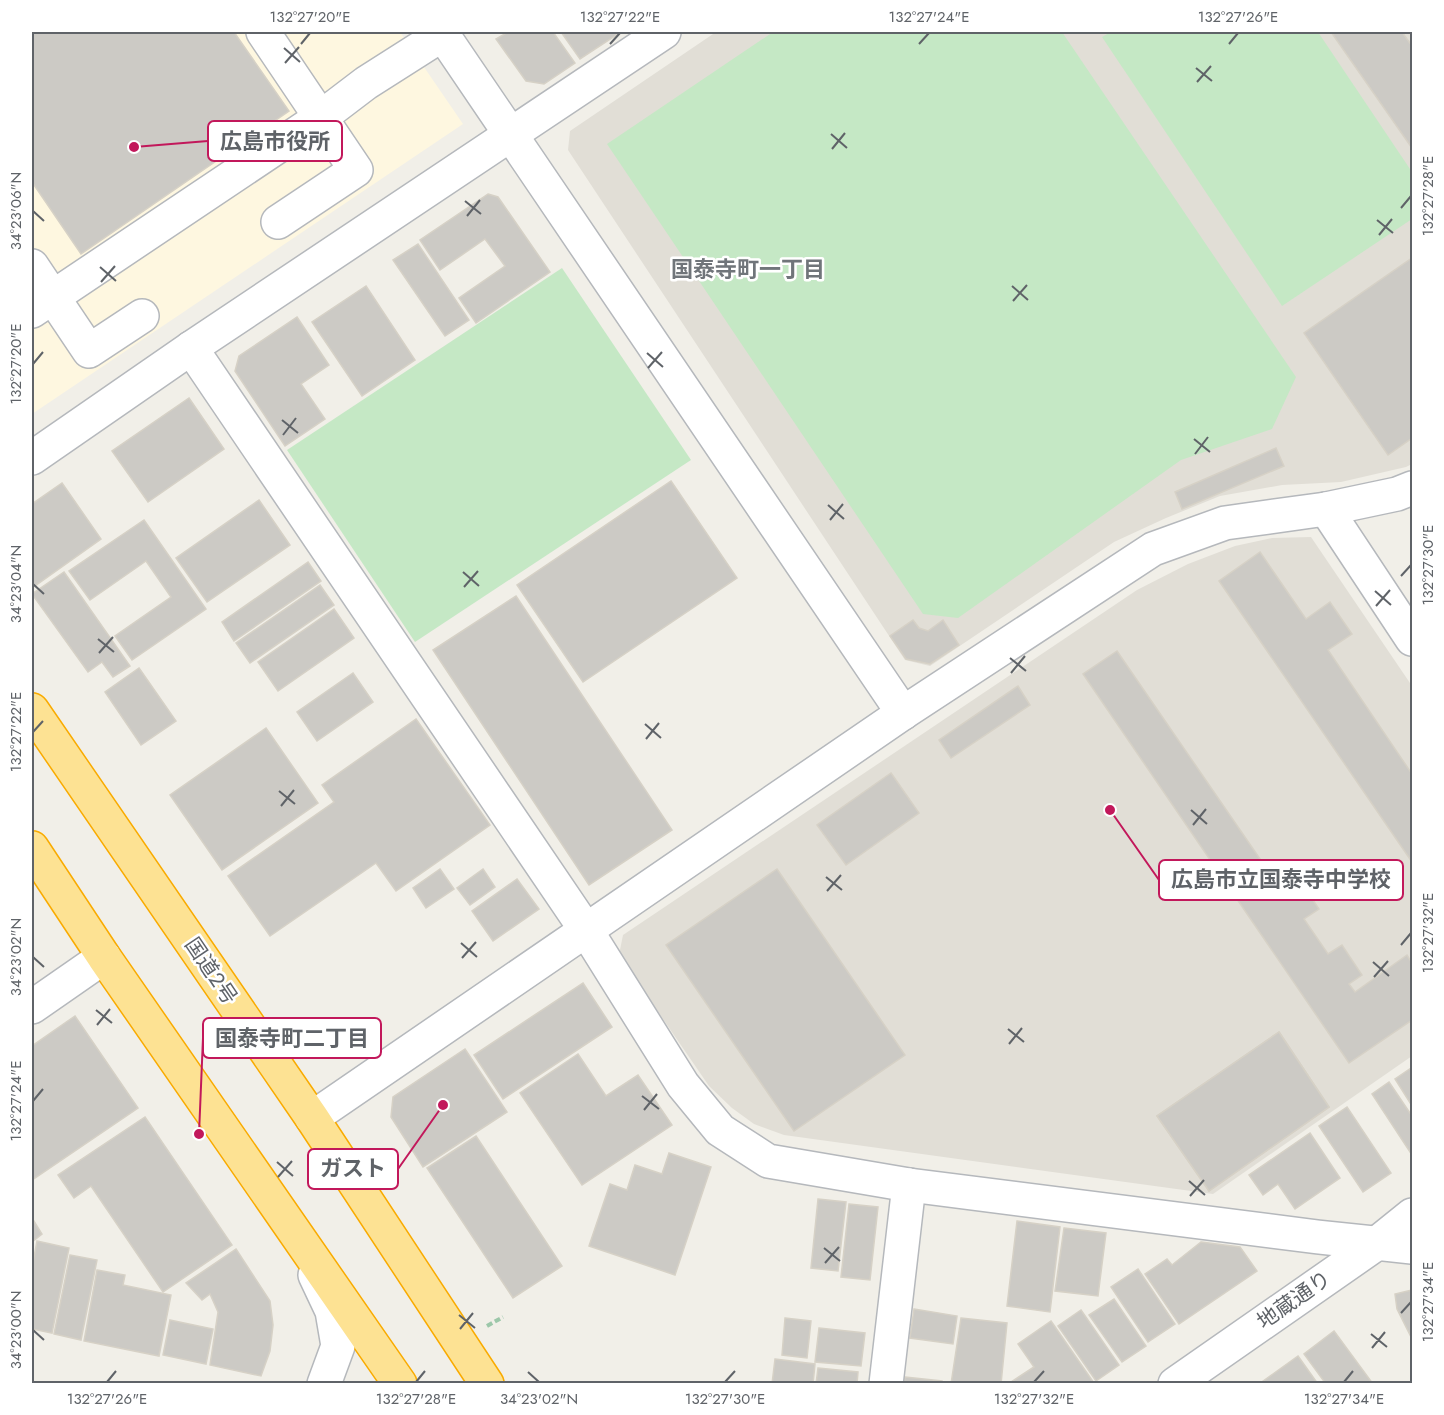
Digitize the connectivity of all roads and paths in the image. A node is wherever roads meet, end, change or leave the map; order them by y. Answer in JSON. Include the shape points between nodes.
{"nodes":[{"id":1,"x":263,"y":32,"type":"edge"},
{"id":2,"x":664,"y":32,"type":"edge"},
{"id":3,"x":442,"y":33,"type":"edge"},
{"id":4,"x":320,"y":118,"type":"junction"},
{"id":5,"x":510,"y":133,"type":"junction"},
{"id":6,"x":278,"y":222,"type":"dead end"},
{"id":7,"x":32,"y":266,"type":"edge"},
{"id":8,"x":42,"y":304,"type":"edge"},
{"id":9,"x":142,"y":316,"type":"dead end"},
{"id":10,"x":191,"y":348,"type":"junction"},
{"id":11,"x":32,"y":458,"type":"edge"},
{"id":12,"x":1413,"y":488,"type":"edge"},
{"id":13,"x":1326,"y":509,"type":"junction"},
{"id":14,"x":1413,"y":639,"type":"edge"},
{"id":15,"x":32,"y":710,"type":"edge"},
{"id":16,"x":903,"y":713,"type":"junction"},
{"id":17,"x":32,"y":848,"type":"edge"},
{"id":18,"x":586,"y":930,"type":"junction"},
{"id":19,"x":104,"y":957,"type":"junction"},
{"id":20,"x":32,"y":1006,"type":"edge"},
{"id":21,"x":312,"y":1118,"type":"junction"},
{"id":22,"x":909,"y":1185,"type":"junction"},
{"id":23,"x":1413,"y":1215,"type":"edge"},
{"id":24,"x":294,"y":1232,"type":"junction"},
{"id":25,"x":1376,"y":1244,"type":"junction"},
{"id":26,"x":1413,"y":1247,"type":"edge"},
{"id":27,"x":324,"y":1383,"type":"edge"},
{"id":28,"x":400,"y":1383,"type":"edge"},
{"id":29,"x":487,"y":1383,"type":"edge"},
{"id":30,"x":886,"y":1383,"type":"edge"},
{"id":31,"x":1174,"y":1383,"type":"edge"}],
"edges":[{"from":1,"to":4,"type":"street"},
{"from":2,"to":5,"type":"street"},
{"from":3,"to":4,"type":"street"},
{"from":3,"to":5,"type":"street"},
{"from":4,"to":6,"type":"street","via":[[356,170]]},
{"from":4,"to":8,"type":"street"},
{"from":5,"to":10,"type":"street"},
{"from":5,"to":16,"type":"street"},
{"from":7,"to":8,"type":"street"},
{"from":8,"to":9,"type":"street","via":[[89,351]]},
{"from":10,"to":11,"type":"street"},
{"from":10,"to":18,"type":"street"},
{"from":12,"to":13,"type":"street"},
{"from":13,"to":14,"type":"street"},
{"from":13,"to":16,"type":"street","via":[[1224,523],[1153,549]]},
{"from":15,"to":21,"type":"highway","name":"国道2号"},
{"from":16,"to":18,"type":"street"},
{"from":17,"to":19,"type":"highway"},
{"from":18,"to":21,"type":"street"},
{"from":18,"to":22,"type":"street","via":[[683,1085],[720,1130],[768,1161]]},
{"from":19,"to":20,"type":"street"},
{"from":19,"to":24,"type":"highway"},
{"from":21,"to":29,"type":"highway","name":"国道2号"},
{"from":22,"to":25,"type":"street"},
{"from":22,"to":30,"type":"street"},
{"from":23,"to":25,"type":"street","name":"地蔵通り"},
{"from":24,"to":27,"type":"street","via":[[332,1311],[338,1346]]},
{"from":24,"to":28,"type":"highway"},
{"from":25,"to":26,"type":"street"},
{"from":25,"to":31,"type":"street","name":"地蔵通り"}]}
